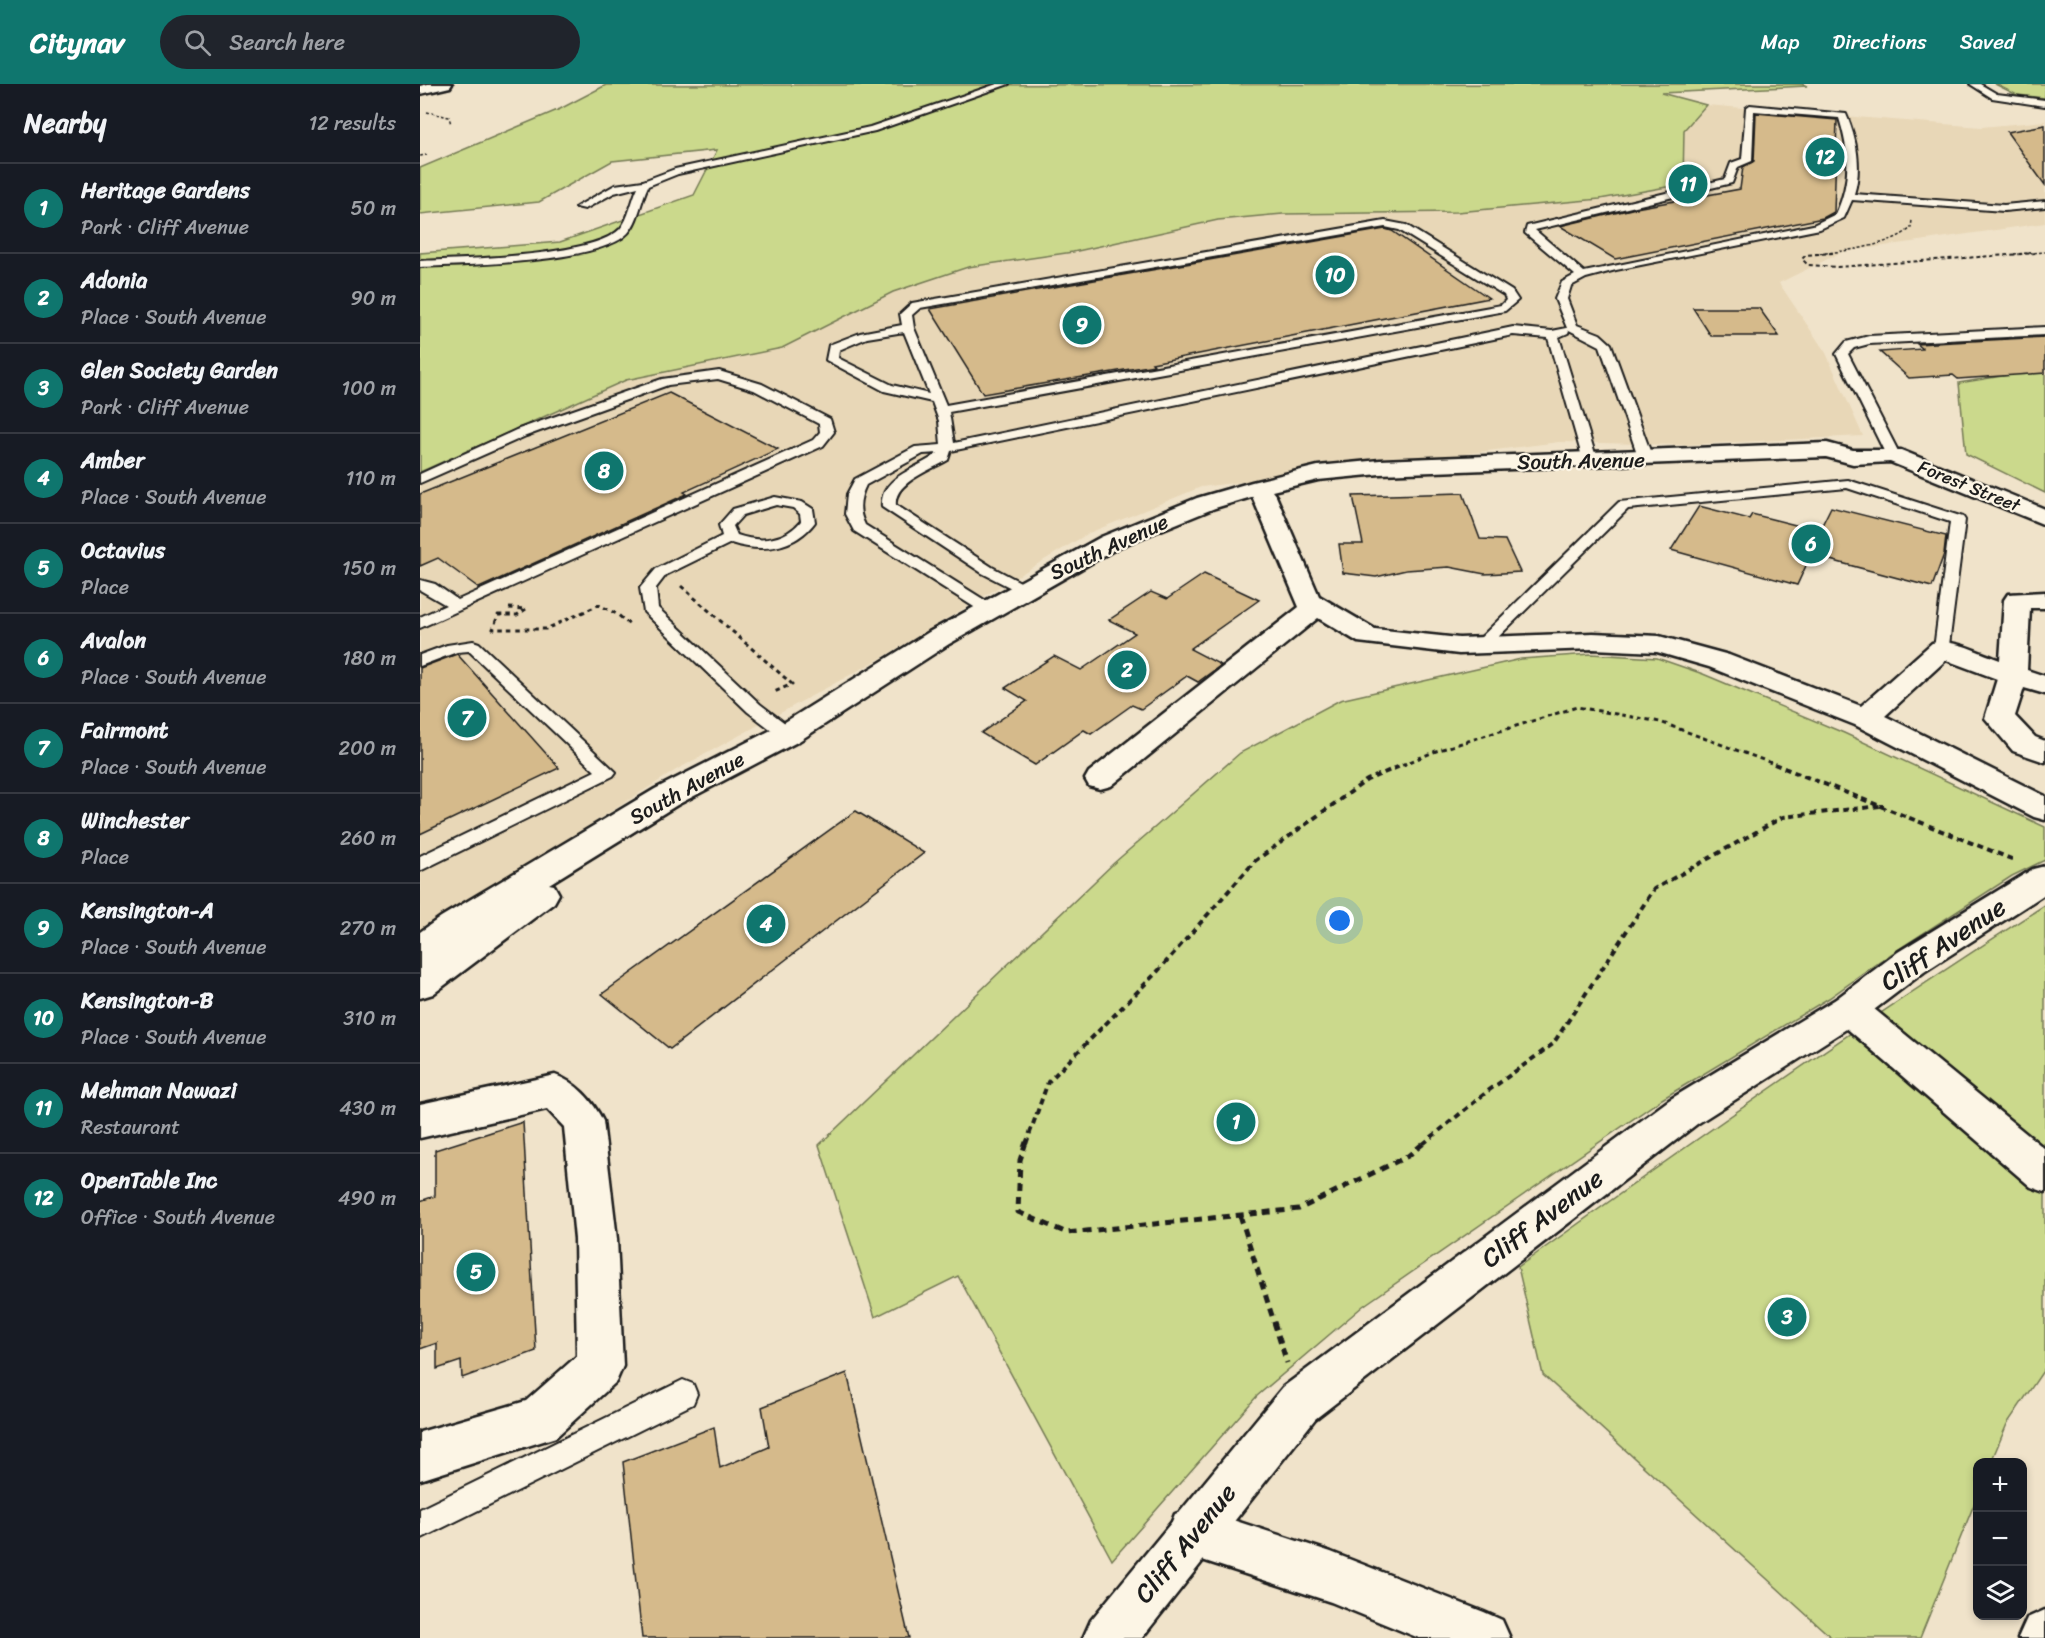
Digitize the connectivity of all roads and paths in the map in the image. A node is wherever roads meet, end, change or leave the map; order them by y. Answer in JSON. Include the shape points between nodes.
{"nodes":[{"id":1,"x":445,"y":84,"type":"edge"},
{"id":2,"x":1005,"y":84,"type":"edge"},
{"id":3,"x":1974,"y":84,"type":"edge"},
{"id":4,"x":420,"y":90,"type":"edge"},
{"id":5,"x":2045,"y":103,"type":"edge"},
{"id":6,"x":420,"y":110,"type":"edge"},
{"id":7,"x":451,"y":124,"type":"dead end"},
{"id":8,"x":428,"y":155,"type":"dead end"},
{"id":9,"x":420,"y":156,"type":"edge"},
{"id":10,"x":644,"y":184,"type":"junction"},
{"id":11,"x":1849,"y":197,"type":"junction"},
{"id":12,"x":1915,"y":201,"type":"junction"},
{"id":13,"x":2045,"y":204,"type":"edge"},
{"id":14,"x":581,"y":207,"type":"dead end"},
{"id":15,"x":2045,"y":252,"type":"edge"},
{"id":16,"x":420,"y":264,"type":"edge"},
{"id":17,"x":1582,"y":276,"type":"junction"},
{"id":18,"x":1572,"y":327,"type":"junction"},
{"id":19,"x":908,"y":328,"type":"junction"},
{"id":20,"x":2045,"y":331,"type":"edge"},
{"id":21,"x":1553,"y":336,"type":"junction"},
{"id":22,"x":940,"y":405,"type":"junction"},
{"id":23,"x":945,"y":448,"type":"junction"},
{"id":24,"x":1893,"y":455,"type":"junction"},
{"id":25,"x":1853,"y":457,"type":"junction"},
{"id":26,"x":1646,"y":459,"type":"junction"},
{"id":27,"x":1590,"y":460,"type":"junction"},
{"id":28,"x":420,"y":479,"type":"edge"},
{"id":29,"x":1264,"y":496,"type":"junction"},
{"id":30,"x":2045,"y":518,"type":"edge"},
{"id":31,"x":730,"y":538,"type":"junction"},
{"id":32,"x":420,"y":585,"type":"edge"},
{"id":33,"x":1023,"y":589,"type":"junction"},
{"id":34,"x":2045,"y":600,"type":"edge"},
{"id":35,"x":609,"y":605,"type":"dead end"},
{"id":36,"x":457,"y":606,"type":"junction"},
{"id":37,"x":1316,"y":606,"type":"junction"},
{"id":38,"x":526,"y":609,"type":"dead end"},
{"id":39,"x":988,"y":609,"type":"junction"},
{"id":40,"x":420,"y":623,"type":"edge"},
{"id":41,"x":1480,"y":646,"type":"junction"},
{"id":42,"x":1942,"y":649,"type":"junction"},
{"id":43,"x":420,"y":661,"type":"edge"},
{"id":44,"x":2013,"y":675,"type":"junction"},
{"id":45,"x":2045,"y":685,"type":"edge"},
{"id":46,"x":1864,"y":718,"type":"junction"},
{"id":47,"x":789,"y":734,"type":"junction"},
{"id":48,"x":2045,"y":752,"type":"edge"},
{"id":49,"x":1100,"y":779,"type":"dead end"},
{"id":50,"x":1884,"y":806,"type":"junction"},
{"id":51,"x":2045,"y":809,"type":"edge"},
{"id":52,"x":420,"y":864,"type":"edge"},
{"id":53,"x":2034,"y":871,"type":"edge"},
{"id":54,"x":420,"y":951,"type":"edge"},
{"id":55,"x":420,"y":984,"type":"edge"},
{"id":56,"x":1849,"y":1009,"type":"junction"},
{"id":57,"x":420,"y":1121,"type":"edge"},
{"id":58,"x":2045,"y":1174,"type":"edge"},
{"id":59,"x":1240,"y":1215,"type":"junction"},
{"id":60,"x":684,"y":1394,"type":"dead end"},
{"id":61,"x":1299,"y":1403,"type":"junction"},
{"id":62,"x":420,"y":1456,"type":"edge"},
{"id":63,"x":420,"y":1524,"type":"edge"},
{"id":64,"x":1193,"y":1532,"type":"junction"},
{"id":65,"x":1109,"y":1638,"type":"edge"},
{"id":66,"x":1484,"y":1638,"type":"edge"}],
"edges":[{"from":1,"to":4,"type":"street"},
{"from":2,"to":10,"type":"lane","via":[[872,129],[675,172]]},
{"from":3,"to":5,"type":"lane","via":[[1995,96]]},
{"from":6,"to":7,"type":"path","via":[[449,117]]},
{"from":8,"to":9,"type":"path"},
{"from":10,"to":14,"type":"lane","via":[[617,187]]},
{"from":10,"to":16,"type":"lane","via":[[624,232],[603,243],[555,254]]},
{"from":11,"to":12,"type":"lane"},
{"from":11,"to":17,"type":"lane","via":[[1840,216],[1816,227]]},
{"from":11,"to":17,"type":"lane","via":[[1855,158],[1843,116],[1750,108],[1747,161],[1734,165],[1729,181],[1531,228],[1529,231]]},
{"from":12,"to":13,"type":"lane","via":[[2004,208]]},
{"from":12,"to":15,"type":"path","via":[[1911,228],[1903,235],[1842,252],[1806,255],[1802,260],[1808,265],[1837,267]]},
{"from":17,"to":18,"type":"lane","via":[[1566,284],[1560,299]]},
{"from":18,"to":21,"type":"lane"},
{"from":18,"to":26,"type":"lane","via":[[1605,344]]},
{"from":19,"to":22,"type":"lane"},
{"from":19,"to":22,"type":"lane","via":[[864,335],[833,348],[832,360],[888,388]]},
{"from":19,"to":22,"type":"lane","via":[[906,314],[916,304],[1385,224],[1402,227],[1508,293],[1512,300],[1505,308]]},
{"from":20,"to":24,"type":"lane","via":[[1869,340],[1850,345],[1842,354]]},
{"from":21,"to":23,"type":"lane","via":[[1513,331]]},
{"from":21,"to":27,"type":"lane"},
{"from":22,"to":23,"type":"lane","via":[[946,421]]},
{"from":23,"to":33,"type":"lane","via":[[943,457],[894,486],[888,498],[890,507]]},
{"from":23,"to":39,"type":"lane","via":[[920,450],[860,482],[854,494],[853,521]]},
{"from":24,"to":25,"type":"street","name":"South Avenue"},
{"from":24,"to":30,"type":"street","name":"Forest Street"},
{"from":25,"to":26,"type":"street","name":"South Avenue","via":[[1827,450]]},
{"from":25,"to":29,"type":"street","via":[[1845,463],[1454,472],[1342,479]]},
{"from":26,"to":27,"type":"street","name":"South Avenue"},
{"from":27,"to":33,"type":"street","name":"South Avenue","via":[[1380,467],[1318,473],[1206,503],[1110,542]]},
{"from":28,"to":36,"type":"lane","via":[[521,433],[666,382],[719,375],[758,387],[825,422],[826,432],[818,443]]},
{"from":29,"to":37,"type":"street","via":[[1308,601]]},
{"from":29,"to":55,"type":"street","via":[[1234,504],[1109,554],[961,638],[786,751],[551,887]]},
{"from":31,"to":31,"type":"lane","via":[[725,532],[730,518],[749,506],[788,502],[806,509],[810,516],[803,531],[780,542],[751,545]]},
{"from":31,"to":47,"type":"lane","via":[[661,572],[648,588],[650,609],[754,708]]},
{"from":32,"to":36,"type":"lane","via":[[430,587]]},
{"from":33,"to":39,"type":"street","name":"South Avenue"},
{"from":34,"to":44,"type":"street","via":[[2017,600]]},
{"from":35,"to":38,"type":"path","via":[[598,603],[551,628],[493,629],[498,615],[517,615]]},
{"from":36,"to":40,"type":"lane"},
{"from":37,"to":41,"type":"street","via":[[1368,636]]},
{"from":37,"to":49,"type":"street"},
{"from":39,"to":47,"type":"street","name":"South Avenue"},
{"from":41,"to":42,"type":"lane","via":[[1624,505],[1848,484],[1958,520]]},
{"from":41,"to":46,"type":"street","via":[[1593,640],[1659,644],[1719,661]]},
{"from":42,"to":44,"type":"street"},
{"from":42,"to":46,"type":"street"},
{"from":43,"to":52,"type":"lane","via":[[463,645],[473,646],[608,772]]},
{"from":44,"to":45,"type":"street"},
{"from":44,"to":48,"type":"street","via":[[2000,718],[2024,744]]},
{"from":46,"to":51,"type":"street"},
{"from":47,"to":54,"type":"street","name":"South Avenue","via":[[666,797],[453,926]]},
{"from":50,"to":53,"type":"path"},
{"from":50,"to":59,"type":"path","via":[[1783,817],[1654,889],[1553,1044],[1408,1156],[1299,1209]]},
{"from":50,"to":59,"type":"path","via":[[1660,722],[1577,707],[1437,751],[1367,780],[1255,861],[1158,971],[1048,1082],[1020,1160],[1018,1212],[1066,1233]]},
{"from":53,"to":56,"type":"street","name":"Cliff Avenue"},
{"from":56,"to":58,"type":"street"},
{"from":56,"to":61,"type":"street","name":"Cliff Avenue","via":[[1683,1112]]},
{"from":57,"to":62,"type":"street","via":[[555,1091],[583,1120],[596,1239],[600,1366],[539,1420]]},
{"from":59,"to":61,"type":"path"},
{"from":60,"to":63,"type":"lane"},
{"from":61,"to":64,"type":"street","name":"Cliff Avenue"},
{"from":64,"to":65,"type":"street","name":"Cliff Avenue"},
{"from":64,"to":66,"type":"street","via":[[1331,1577]]}]}
